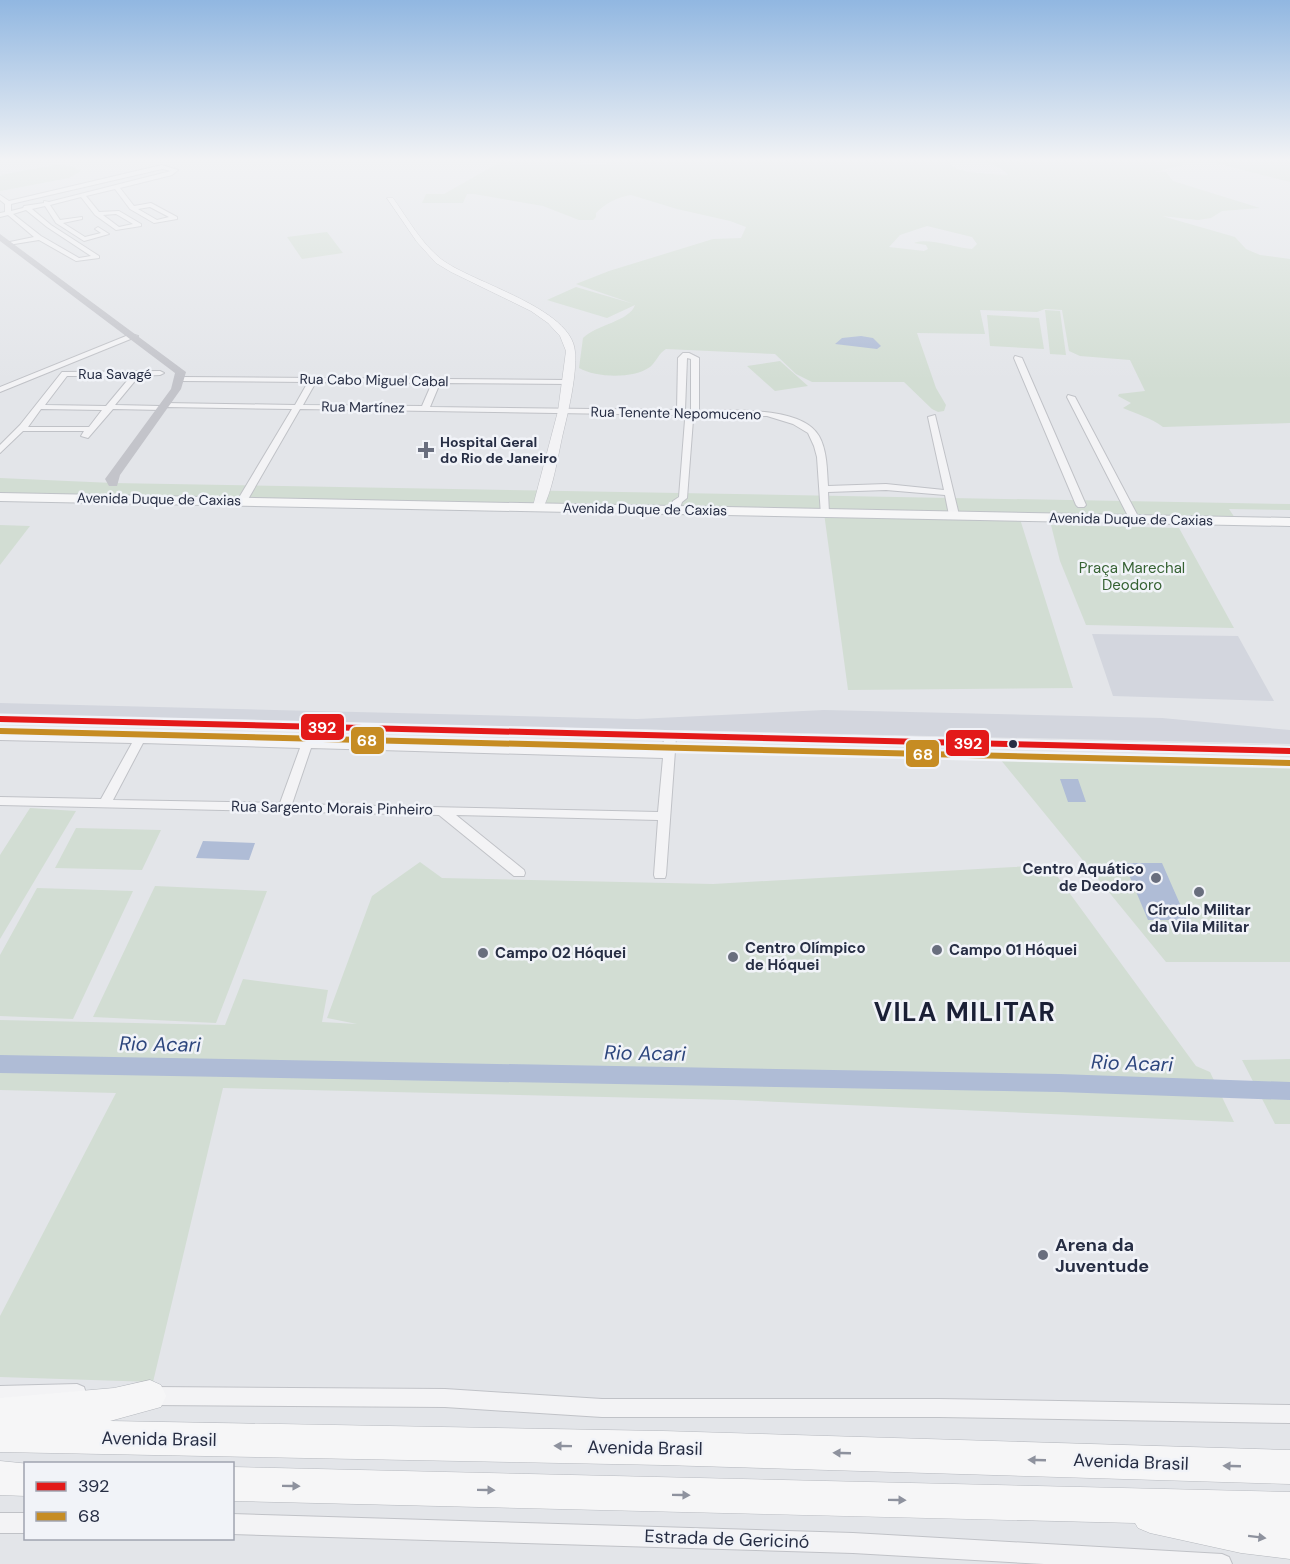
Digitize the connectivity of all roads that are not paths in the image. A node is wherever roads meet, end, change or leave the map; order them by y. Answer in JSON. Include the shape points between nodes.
{"nodes":[{"id":1,"x":34,"y":234,"type":"edge"},
{"id":2,"x":62,"y":234,"type":"edge"},
{"id":3,"x":76,"y":234,"type":"edge"},
{"id":4,"x":106,"y":234,"type":"edge"},
{"id":5,"x":418,"y":234,"type":"edge"},
{"id":6,"x":39,"y":238,"type":"junction"},
{"id":7,"x":4,"y":240,"type":"edge"},
{"id":8,"x":134,"y":336,"type":"junction"},
{"id":9,"x":1018,"y":358,"type":"dead end"},
{"id":10,"x":160,"y":373,"type":"dead end"},
{"id":11,"x":136,"y":375,"type":"junction"},
{"id":12,"x":183,"y":376,"type":"junction"},
{"id":13,"x":314,"y":379,"type":"junction"},
{"id":14,"x":437,"y":381,"type":"junction"},
{"id":15,"x":567,"y":382,"type":"junction"},
{"id":16,"x":681,"y":383,"type":"junction"},
{"id":17,"x":695,"y":383,"type":"junction"},
{"id":18,"x":0,"y":390,"type":"edge"},
{"id":19,"x":1071,"y":397,"type":"dead end"},
{"id":20,"x":167,"y":406,"type":"junction"},
{"id":21,"x":296,"y":406,"type":"junction"},
{"id":22,"x":38,"y":407,"type":"junction"},
{"id":23,"x":110,"y":407,"type":"junction"},
{"id":24,"x":425,"y":408,"type":"junction"},
{"id":25,"x":562,"y":411,"type":"junction"},
{"id":26,"x":681,"y":412,"type":"junction"},
{"id":27,"x":695,"y":412,"type":"junction"},
{"id":28,"x":932,"y":417,"type":"dead end"},
{"id":29,"x":689,"y":420,"type":"junction"},
{"id":30,"x":18,"y":430,"type":"junction"},
{"id":31,"x":1,"y":452,"type":"edge"},
{"id":32,"x":824,"y":489,"type":"junction"},
{"id":33,"x":949,"y":493,"type":"junction"},
{"id":34,"x":0,"y":497,"type":"edge"},
{"id":35,"x":100,"y":498,"type":"junction"},
{"id":36,"x":242,"y":501,"type":"junction"},
{"id":37,"x":683,"y":505,"type":"junction"},
{"id":38,"x":1081,"y":505,"type":"dead end"},
{"id":39,"x":539,"y":506,"type":"junction"},
{"id":40,"x":824,"y":513,"type":"junction"},
{"id":41,"x":954,"y":515,"type":"junction"},
{"id":42,"x":1135,"y":520,"type":"junction"},
{"id":43,"x":1290,"y":522,"type":"edge"},
{"id":44,"x":0,"y":719,"type":"edge"},
{"id":45,"x":301,"y":726,"type":"junction"},
{"id":46,"x":0,"y":736,"type":"edge"},
{"id":47,"x":670,"y":737,"type":"junction"},
{"id":48,"x":140,"y":739,"type":"junction"},
{"id":49,"x":293,"y":743,"type":"junction"},
{"id":50,"x":307,"y":744,"type":"junction"},
{"id":51,"x":1290,"y":751,"type":"edge"},
{"id":52,"x":668,"y":754,"type":"junction"},
{"id":53,"x":0,"y":801,"type":"edge"},
{"id":54,"x":106,"y":802,"type":"junction"},
{"id":55,"x":285,"y":807,"type":"junction"},
{"id":56,"x":441,"y":810,"type":"junction"},
{"id":57,"x":663,"y":816,"type":"junction"},
{"id":58,"x":519,"y":873,"type":"dead end"},
{"id":59,"x":660,"y":875,"type":"dead end"},
{"id":60,"x":0,"y":1395,"type":"edge"},
{"id":61,"x":150,"y":1396,"type":"junction"},
{"id":62,"x":0,"y":1414,"type":"edge"},
{"id":63,"x":1290,"y":1414,"type":"edge"},
{"id":64,"x":0,"y":1435,"type":"edge"},
{"id":65,"x":1290,"y":1467,"type":"edge"},
{"id":66,"x":0,"y":1478,"type":"edge"},
{"id":67,"x":24,"y":1479,"type":"edge"},
{"id":68,"x":234,"y":1484,"type":"edge"},
{"id":69,"x":1096,"y":1505,"type":"junction"},
{"id":70,"x":1290,"y":1509,"type":"edge"},
{"id":71,"x":0,"y":1523,"type":"edge"},
{"id":72,"x":24,"y":1523,"type":"edge"},
{"id":73,"x":234,"y":1524,"type":"edge"},
{"id":74,"x":1290,"y":1541,"type":"edge"},
{"id":75,"x":1222,"y":1564,"type":"edge"}],
"edges":[{"from":1,"to":6,"type":"street"},
{"from":2,"to":6,"type":"street","via":[[98,257],[78,260]]},
{"from":3,"to":4,"type":"street","via":[[84,239]]},
{"from":5,"to":15,"type":"street","via":[[441,263],[536,311],[564,334],[571,351]]},
{"from":6,"to":7,"type":"street"},
{"from":7,"to":8,"type":"main road"},
{"from":8,"to":12,"type":"main road"},
{"from":8,"to":18,"type":"street"},
{"from":9,"to":38,"type":"street"},
{"from":10,"to":11,"type":"street","name":"Rua Savagé"},
{"from":11,"to":22,"type":"street","name":"Rua Savagé","via":[[65,374]]},
{"from":11,"to":23,"type":"street"},
{"from":12,"to":13,"type":"street","name":"Rua Cabo Miguel Cabal"},
{"from":12,"to":20,"type":"main road","via":[[187,388]]},
{"from":13,"to":14,"type":"street","name":"Rua Cabo Miguel Cabal"},
{"from":13,"to":21,"type":"street"},
{"from":14,"to":15,"type":"street","name":"Rua Cabo Miguel Cabal"},
{"from":14,"to":24,"type":"street"},
{"from":15,"to":25,"type":"street"},
{"from":16,"to":17,"type":"street"},
{"from":16,"to":17,"type":"street","via":[[682,358],[686,355],[695,358]]},
{"from":16,"to":26,"type":"street"},
{"from":17,"to":27,"type":"street"},
{"from":19,"to":42,"type":"street"},
{"from":20,"to":21,"type":"street","name":"Rua Martínez"},
{"from":20,"to":23,"type":"street","name":"Rua Martínez"},
{"from":20,"to":35,"type":"main road","via":[[121,479]]},
{"from":21,"to":24,"type":"street","name":"Rua Martínez"},
{"from":21,"to":36,"type":"street"},
{"from":22,"to":23,"type":"street","name":"Rua Martínez"},
{"from":22,"to":30,"type":"street","name":"Rua Savagé"},
{"from":23,"to":30,"type":"street","via":[[88,433]]},
{"from":24,"to":25,"type":"street","name":"Rua Martínez"},
{"from":25,"to":26,"type":"street","name":"Rua Tenente Nepomuceno"},
{"from":25,"to":39,"type":"street"},
{"from":26,"to":27,"type":"street","name":"Rua Tenente Nepomuceno"},
{"from":26,"to":29,"type":"street"},
{"from":27,"to":29,"type":"street"},
{"from":27,"to":32,"type":"street","name":"Rua Tenente Nepomuceno","via":[[757,413],[811,430],[817,439]]},
{"from":28,"to":33,"type":"street"},
{"from":29,"to":37,"type":"street"},
{"from":30,"to":31,"type":"street","name":"Rua Savagé"},
{"from":32,"to":33,"type":"street","via":[[886,487]]},
{"from":32,"to":40,"type":"street","name":"Rua Tenente Nepomuceno"},
{"from":33,"to":41,"type":"street"},
{"from":34,"to":35,"type":"main road","name":"Avenida Duque de Caxias"},
{"from":35,"to":36,"type":"main road","name":"Avenida Duque de Caxias"},
{"from":36,"to":39,"type":"main road","name":"Avenida Duque de Caxias"},
{"from":37,"to":39,"type":"main road","name":"Avenida Duque de Caxias"},
{"from":37,"to":40,"type":"main road","name":"Avenida Duque de Caxias"},
{"from":40,"to":41,"type":"main road","name":"Avenida Duque de Caxias"},
{"from":41,"to":42,"type":"main road","name":"Avenida Duque de Caxias"},
{"from":42,"to":43,"type":"main road","name":"Avenida Duque de Caxias"},
{"from":44,"to":45,"type":"street"},
{"from":45,"to":47,"type":"street"},
{"from":45,"to":49,"type":"street"},
{"from":46,"to":48,"type":"street"},
{"from":47,"to":51,"type":"street"},
{"from":47,"to":52,"type":"street"},
{"from":48,"to":49,"type":"street"},
{"from":48,"to":54,"type":"street"},
{"from":49,"to":50,"type":"street"},
{"from":50,"to":52,"type":"street"},
{"from":50,"to":55,"type":"street"},
{"from":52,"to":57,"type":"street"},
{"from":53,"to":54,"type":"street","name":"Rua Sargento Morais Pinheiro"},
{"from":54,"to":55,"type":"street","name":"Rua Sargento Morais Pinheiro"},
{"from":55,"to":56,"type":"street","name":"Rua Sargento Morais Pinheiro"},
{"from":56,"to":57,"type":"street","name":"Rua Sargento Morais Pinheiro"},
{"from":56,"to":58,"type":"street"},
{"from":57,"to":59,"type":"street"},
{"from":60,"to":61,"type":"street"},
{"from":61,"to":62,"type":"highway","via":[[114,1404]]},
{"from":61,"to":63,"type":"street","via":[[445,1398],[602,1408]]},
{"from":65,"to":64,"type":"highway","name":"Avenida Brasil","one_way":true,"via":[[651,1448]]},
{"from":66,"to":67,"type":"highway"},
{"from":68,"to":69,"type":"highway","one_way":true},
{"from":69,"to":70,"type":"highway"},
{"from":69,"to":74,"type":"highway","one_way":true,"via":[[1241,1535]]},
{"from":71,"to":72,"type":"street"},
{"from":73,"to":75,"type":"street","name":"Estrada de Gericinó","via":[[853,1543]]}]}
